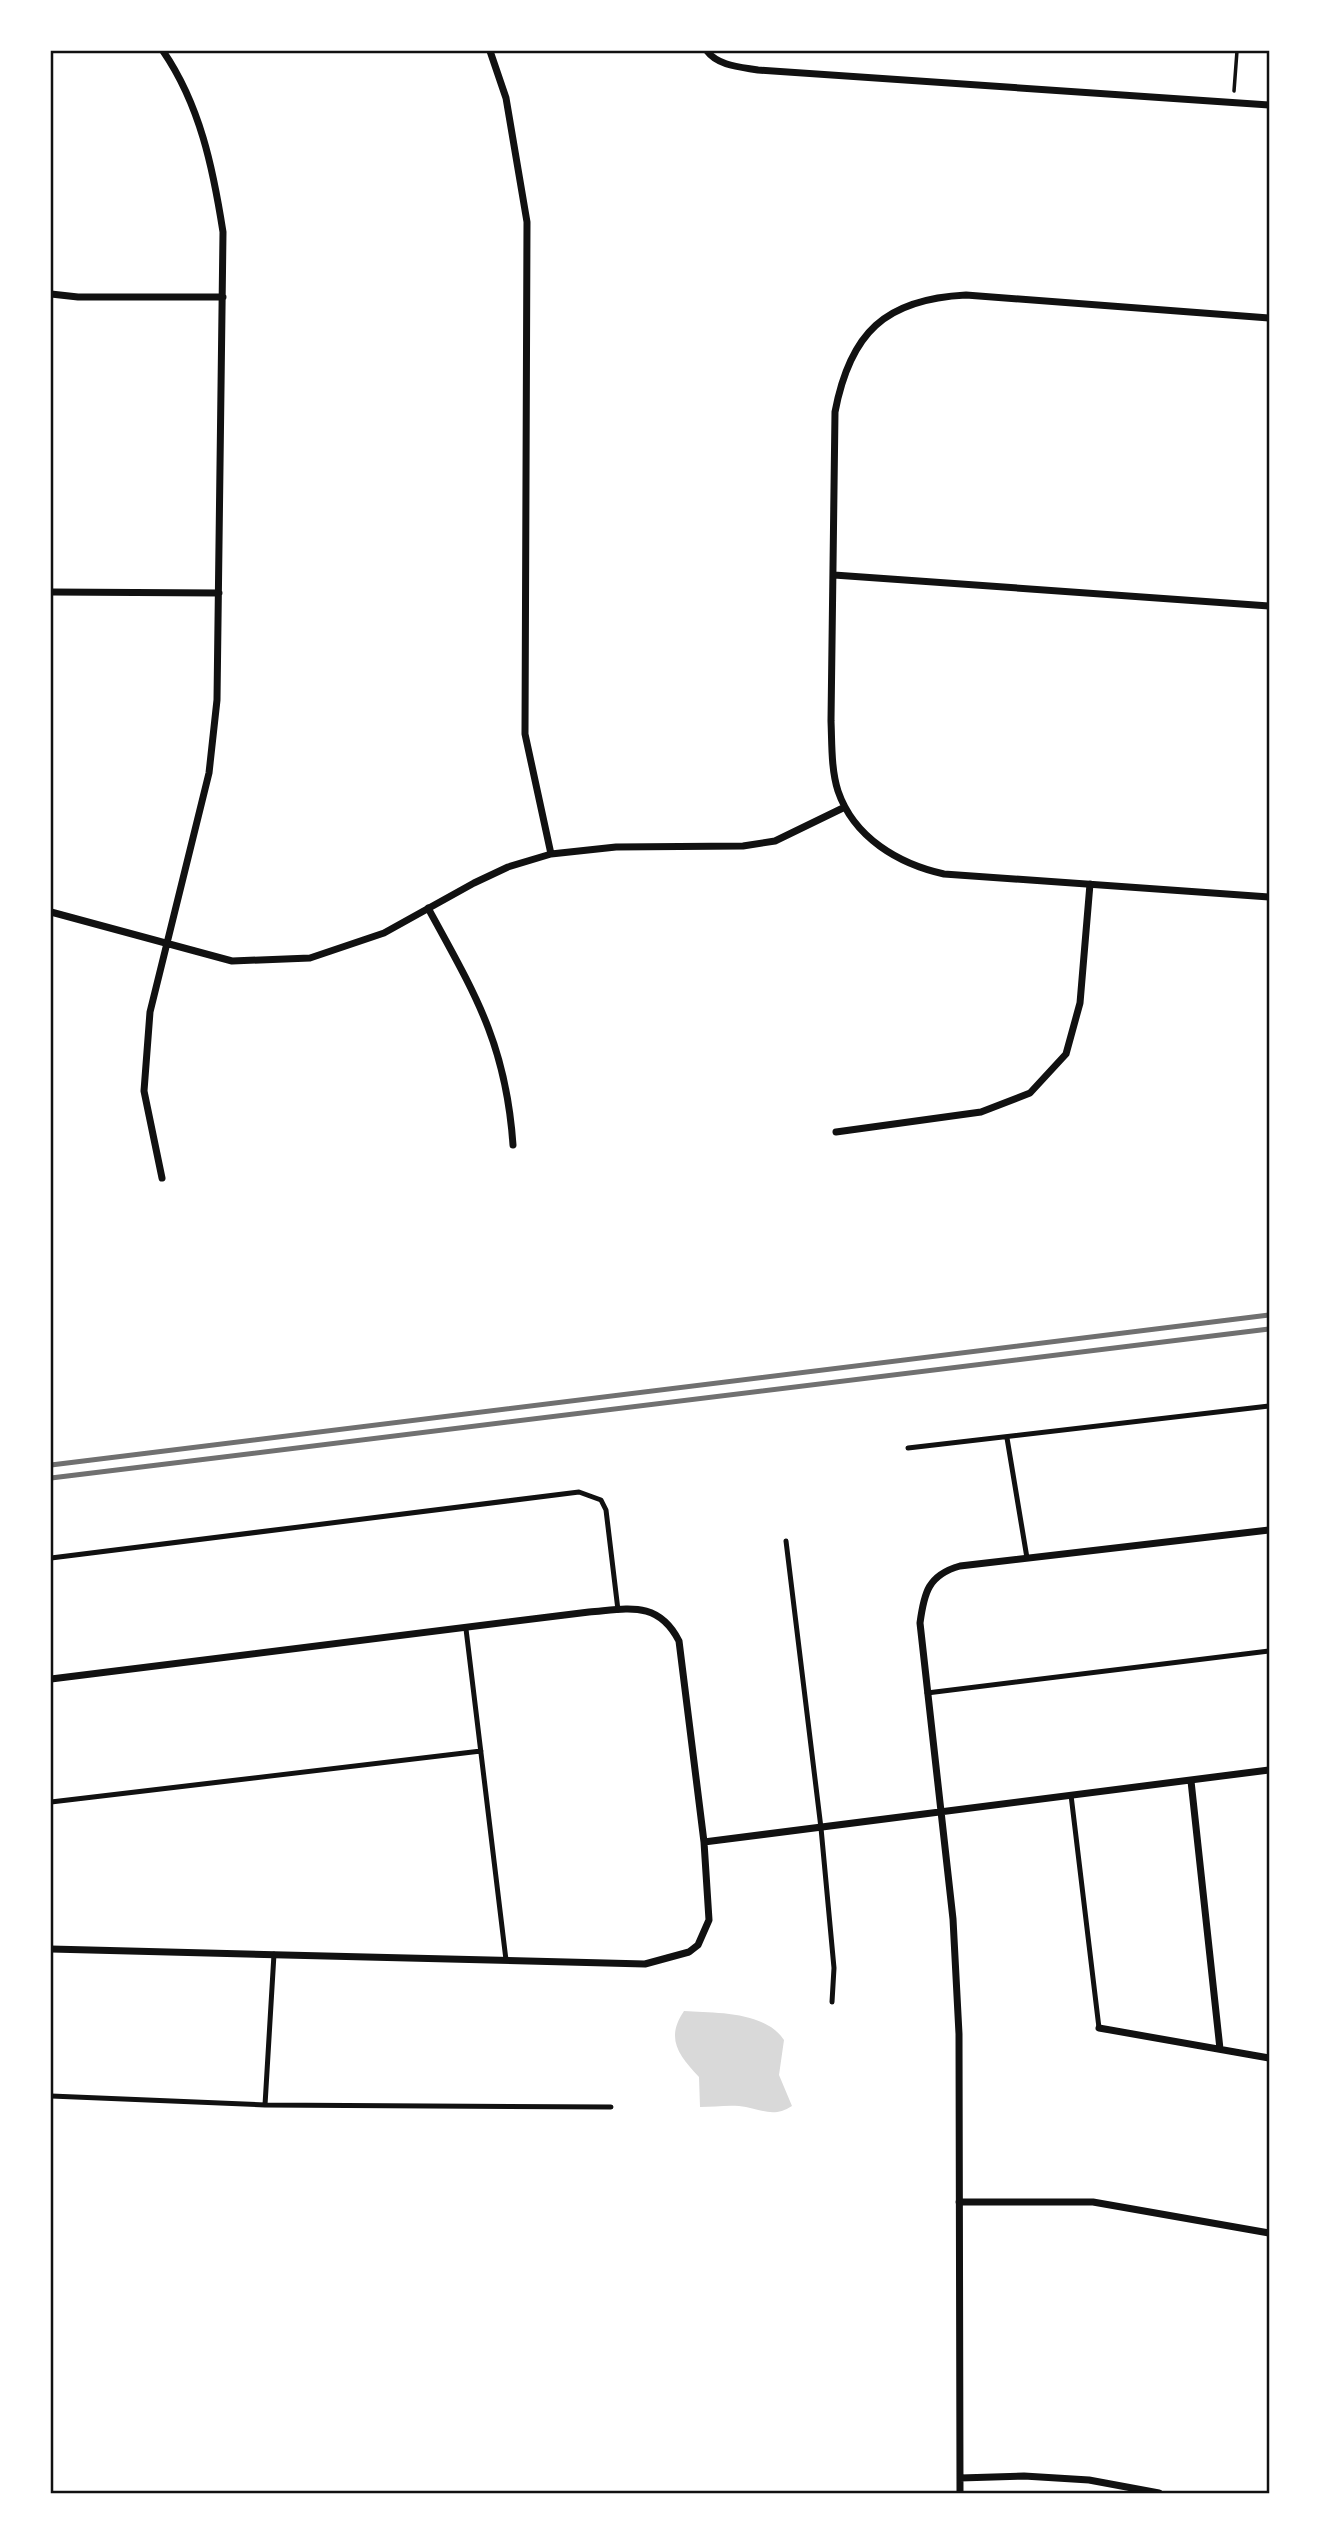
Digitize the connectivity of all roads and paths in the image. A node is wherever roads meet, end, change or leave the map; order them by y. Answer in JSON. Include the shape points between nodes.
{"nodes":[{"id":1,"x":163,"y":51,"type":"edge"},
{"id":2,"x":490,"y":51,"type":"edge"},
{"id":3,"x":707,"y":51,"type":"edge"},
{"id":4,"x":1237,"y":51,"type":"edge"},
{"id":5,"x":1234,"y":103,"type":"junction"},
{"id":6,"x":1269,"y":105,"type":"edge"},
{"id":7,"x":51,"y":294,"type":"edge"},
{"id":8,"x":223,"y":297,"type":"junction"},
{"id":9,"x":1269,"y":318,"type":"edge"},
{"id":10,"x":834,"y":575,"type":"junction"},
{"id":11,"x":51,"y":592,"type":"edge"},
{"id":12,"x":219,"y":593,"type":"junction"},
{"id":13,"x":1269,"y":606,"type":"edge"},
{"id":14,"x":845,"y":807,"type":"junction"},
{"id":15,"x":551,"y":854,"type":"junction"},
{"id":16,"x":1090,"y":884,"type":"junction"},
{"id":17,"x":1269,"y":897,"type":"edge"},
{"id":18,"x":428,"y":908,"type":"junction"},
{"id":19,"x":51,"y":912,"type":"edge"},
{"id":20,"x":167,"y":944,"type":"junction"},
{"id":21,"x":836,"y":1132,"type":"dead end"},
{"id":22,"x":513,"y":1145,"type":"dead end"},
{"id":23,"x":162,"y":1178,"type":"dead end"},
{"id":24,"x":1269,"y":1406,"type":"edge"},
{"id":25,"x":1007,"y":1438,"type":"junction"},
{"id":26,"x":908,"y":1448,"type":"dead end"},
{"id":27,"x":1269,"y":1530,"type":"edge"},
{"id":28,"x":786,"y":1541,"type":"dead end"},
{"id":29,"x":51,"y":1558,"type":"edge"},
{"id":30,"x":1027,"y":1558,"type":"junction"},
{"id":31,"x":618,"y":1610,"type":"junction"},
{"id":32,"x":466,"y":1629,"type":"junction"},
{"id":33,"x":1269,"y":1651,"type":"edge"},
{"id":34,"x":51,"y":1679,"type":"edge"},
{"id":35,"x":927,"y":1693,"type":"junction"},
{"id":36,"x":481,"y":1751,"type":"junction"},
{"id":37,"x":1269,"y":1770,"type":"edge"},
{"id":38,"x":1191,"y":1781,"type":"junction"},
{"id":39,"x":1071,"y":1795,"type":"junction"},
{"id":40,"x":51,"y":1802,"type":"edge"},
{"id":41,"x":943,"y":1813,"type":"junction"},
{"id":42,"x":821,"y":1828,"type":"junction"},
{"id":43,"x":704,"y":1842,"type":"junction"},
{"id":44,"x":51,"y":1949,"type":"edge"},
{"id":45,"x":274,"y":1954,"type":"junction"},
{"id":46,"x":506,"y":1960,"type":"junction"},
{"id":47,"x":832,"y":2002,"type":"dead end"},
{"id":48,"x":1099,"y":2028,"type":"joint"},
{"id":49,"x":1220,"y":2049,"type":"junction"},
{"id":50,"x":1269,"y":2058,"type":"edge"},
{"id":51,"x":51,"y":2096,"type":"edge"},
{"id":52,"x":265,"y":2105,"type":"junction"},
{"id":53,"x":611,"y":2107,"type":"dead end"},
{"id":54,"x":959,"y":2203,"type":"junction"},
{"id":55,"x":1269,"y":2233,"type":"edge"},
{"id":56,"x":960,"y":2478,"type":"junction"},
{"id":57,"x":960,"y":2493,"type":"edge"},
{"id":58,"x":1159,"y":2493,"type":"edge"}],
"edges":[{"from":1,"to":8,"type":"street","via":[[196,113],[214,175],[223,232]]},
{"from":2,"to":15,"type":"street","via":[[506,98],[527,222],[525,734]]},
{"from":3,"to":5,"type":"street","via":[[733,66],[758,70]]},
{"from":4,"to":5,"type":"path"},
{"from":5,"to":6,"type":"street"},
{"from":7,"to":8,"type":"street"},
{"from":8,"to":12,"type":"street"},
{"from":9,"to":10,"type":"street","via":[[967,295],[920,300],[878,322],[848,362],[835,412]]},
{"from":10,"to":13,"type":"street"},
{"from":10,"to":14,"type":"street","via":[[833,768]]},
{"from":11,"to":12,"type":"street"},
{"from":12,"to":20,"type":"street","via":[[217,700],[209,773]]},
{"from":14,"to":15,"type":"street","via":[[775,841]]},
{"from":14,"to":16,"type":"street","via":[[875,843],[921,868],[944,874]]},
{"from":15,"to":18,"type":"street","via":[[508,867]]},
{"from":16,"to":17,"type":"street"},
{"from":16,"to":21,"type":"street","via":[[1080,1003],[1066,1054],[1030,1093],[981,1112]]},
{"from":18,"to":20,"type":"street","via":[[384,933],[310,958],[232,961]]},
{"from":18,"to":22,"type":"street","via":[[484,1010],[510,1103]]},
{"from":19,"to":20,"type":"street"},
{"from":20,"to":23,"type":"street","via":[[150,1012],[144,1091]]},
{"from":24,"to":25,"type":"lane"},
{"from":25,"to":26,"type":"lane"},
{"from":25,"to":30,"type":"lane"},
{"from":27,"to":30,"type":"street"},
{"from":28,"to":42,"type":"lane"},
{"from":29,"to":31,"type":"lane","via":[[579,1492],[601,1500],[606,1510]]},
{"from":30,"to":35,"type":"street","via":[[960,1566],[935,1576],[926,1590],[920,1623]]},
{"from":31,"to":32,"type":"street"},
{"from":31,"to":43,"type":"street","via":[[640,1608],[661,1616],[679,1641]]},
{"from":32,"to":34,"type":"street"},
{"from":32,"to":36,"type":"lane"},
{"from":33,"to":35,"type":"lane"},
{"from":35,"to":41,"type":"street"},
{"from":36,"to":40,"type":"lane"},
{"from":36,"to":46,"type":"lane"},
{"from":37,"to":38,"type":"street"},
{"from":38,"to":39,"type":"street"},
{"from":38,"to":49,"type":"street"},
{"from":39,"to":41,"type":"street"},
{"from":39,"to":48,"type":"lane"},
{"from":41,"to":42,"type":"street"},
{"from":41,"to":54,"type":"street","via":[[959,2034]]},
{"from":42,"to":43,"type":"street"},
{"from":42,"to":47,"type":"lane","via":[[834,1968]]},
{"from":43,"to":46,"type":"street","via":[[709,1920],[698,1945],[679,1957],[645,1964]]},
{"from":44,"to":45,"type":"street"},
{"from":45,"to":46,"type":"street"},
{"from":45,"to":52,"type":"lane"},
{"from":48,"to":49,"type":"street"},
{"from":49,"to":50,"type":"street"},
{"from":51,"to":52,"type":"lane"},
{"from":52,"to":53,"type":"lane"},
{"from":54,"to":55,"type":"street","via":[[1102,2203]]},
{"from":54,"to":56,"type":"street"},
{"from":56,"to":57,"type":"street"},
{"from":56,"to":58,"type":"street","via":[[1089,2480]]}]}
